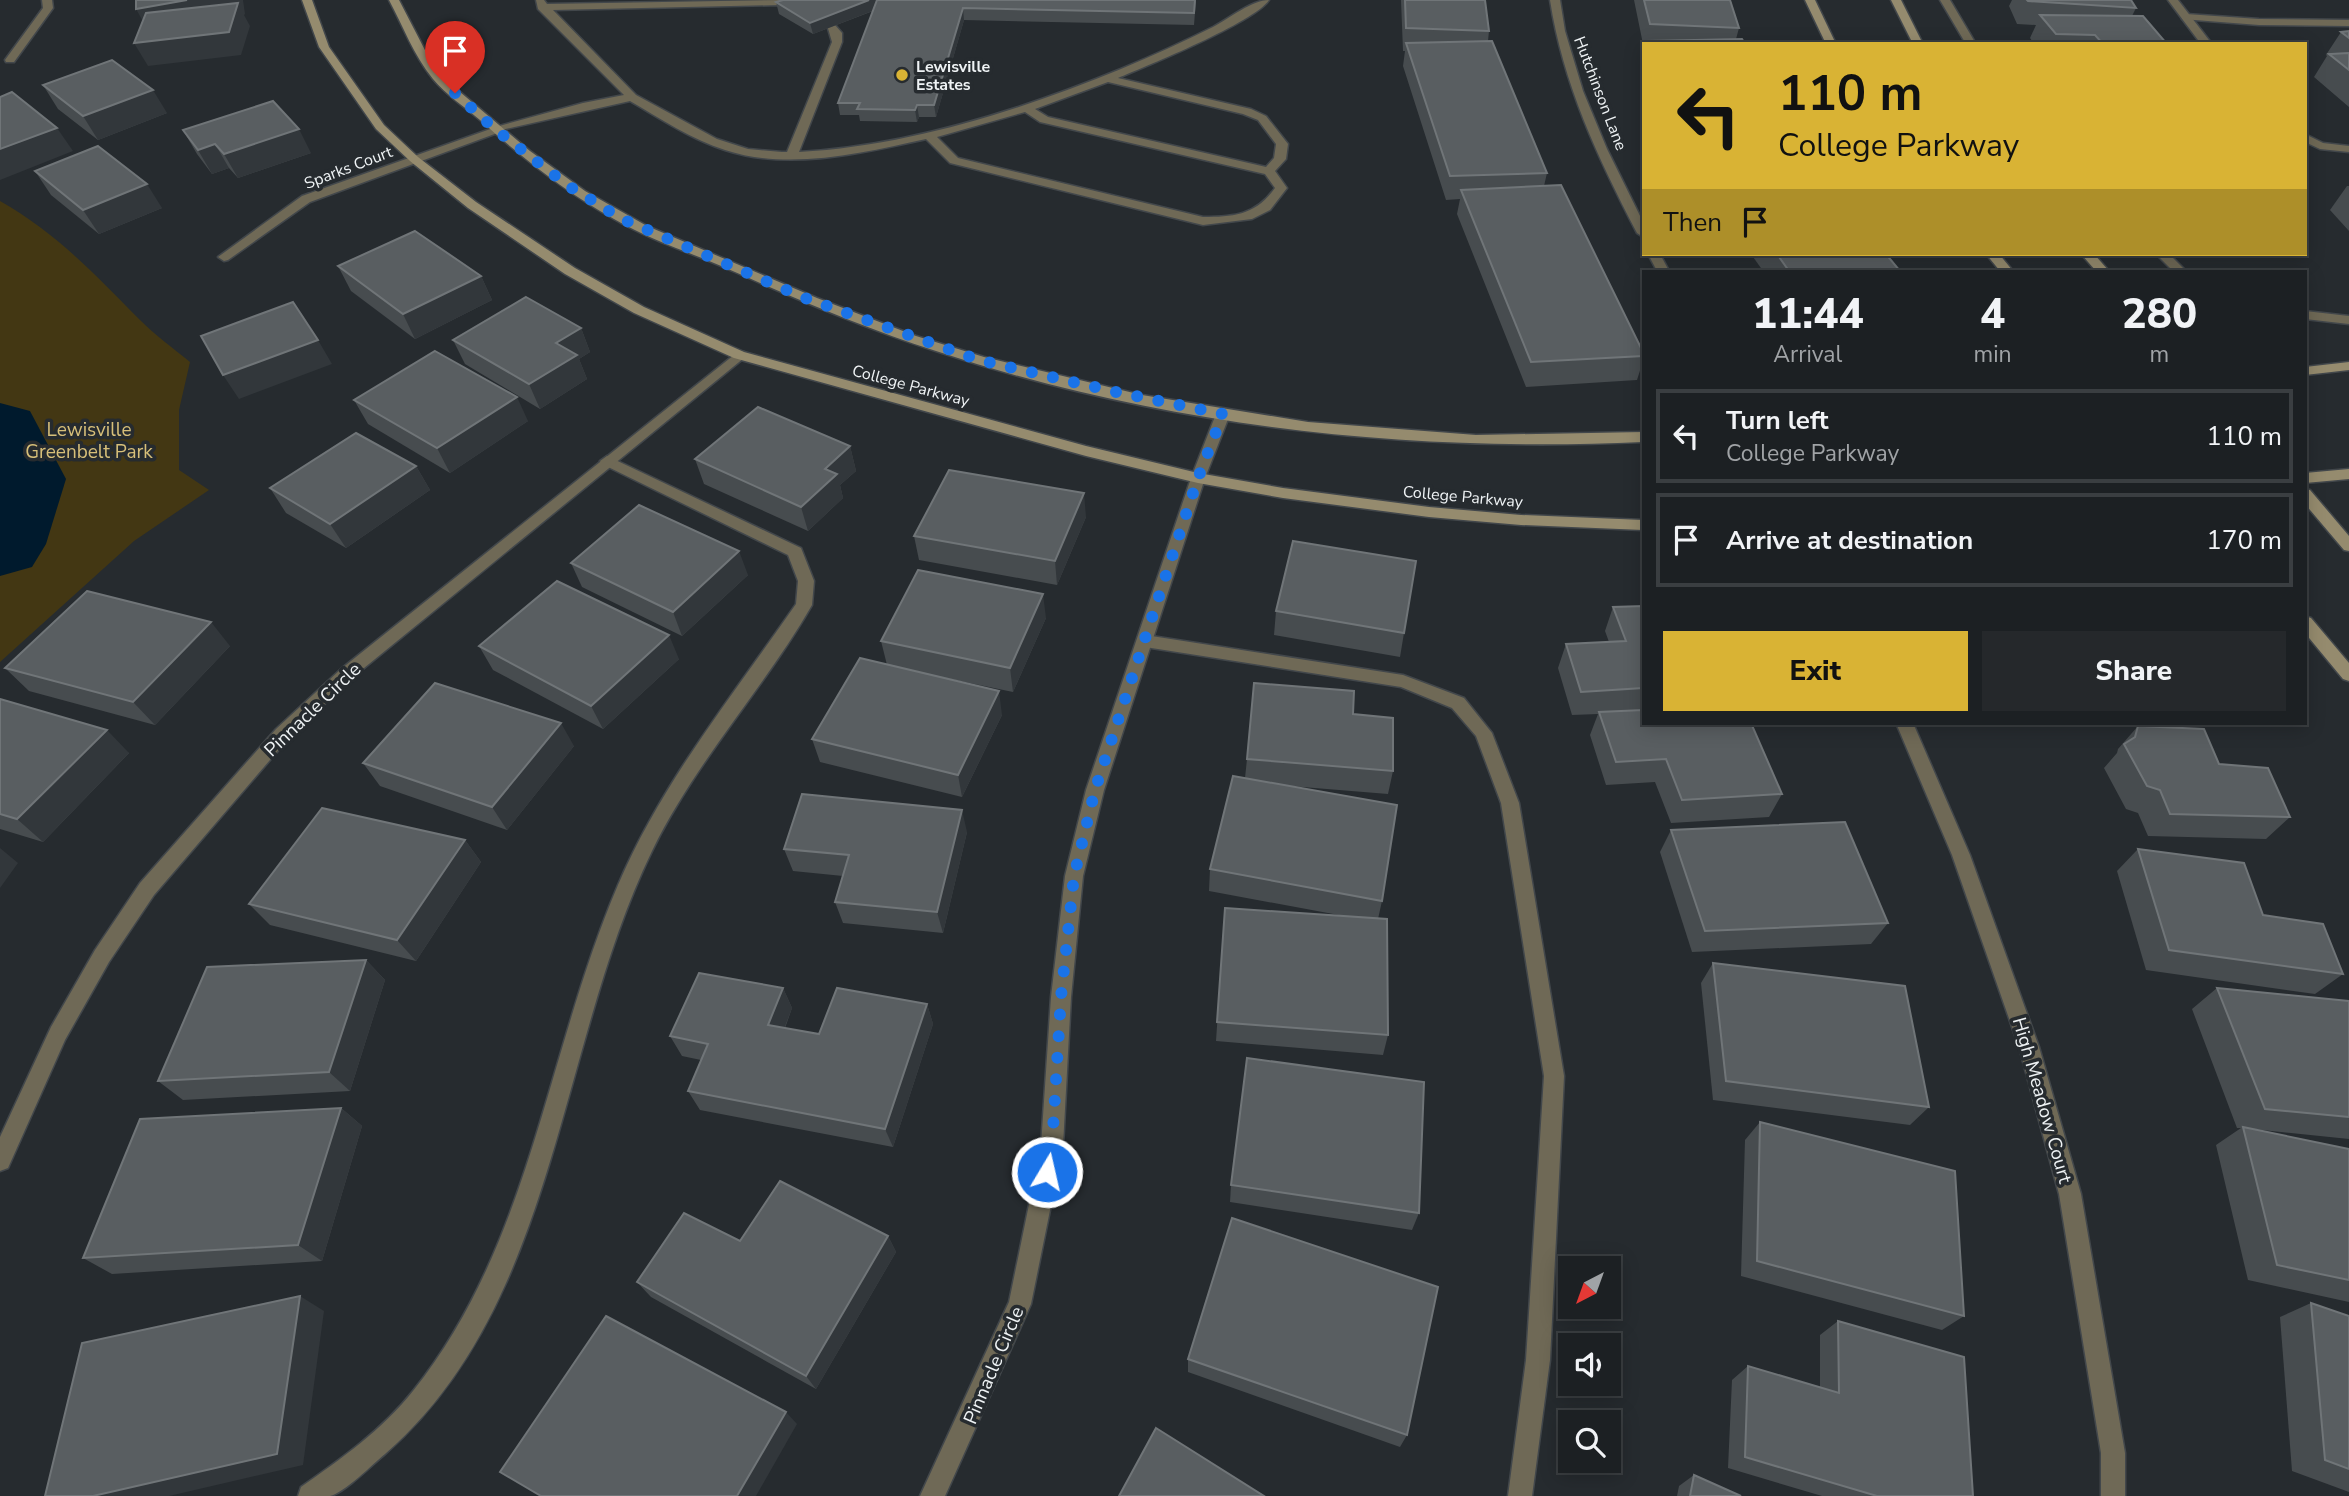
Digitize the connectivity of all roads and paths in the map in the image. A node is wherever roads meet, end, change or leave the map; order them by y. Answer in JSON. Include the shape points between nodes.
{"nodes":[{"id":1,"x":47,"y":0,"type":"edge"},
{"id":2,"x":307,"y":0,"type":"edge"},
{"id":3,"x":394,"y":0,"type":"edge"},
{"id":4,"x":1264,"y":0,"type":"edge"},
{"id":5,"x":1555,"y":0,"type":"edge"},
{"id":6,"x":1810,"y":0,"type":"edge"},
{"id":7,"x":1896,"y":0,"type":"edge"},
{"id":8,"x":1945,"y":0,"type":"edge"},
{"id":9,"x":2173,"y":0,"type":"edge"},
{"id":10,"x":540,"y":3,"type":"edge"},
{"id":11,"x":798,"y":7,"type":"edge"},
{"id":12,"x":2186,"y":17,"type":"junction"},
{"id":13,"x":2349,"y":23,"type":"edge"},
{"id":14,"x":831,"y":27,"type":"edge"},
{"id":15,"x":1830,"y":42,"type":"edge"},
{"id":16,"x":1917,"y":42,"type":"edge"},
{"id":17,"x":1970,"y":42,"type":"edge"},
{"id":18,"x":2205,"y":42,"type":"edge"},
{"id":19,"x":10,"y":60,"type":"dead end"},
{"id":20,"x":1104,"y":78,"type":"junction"},
{"id":21,"x":632,"y":97,"type":"junction"},
{"id":22,"x":1026,"y":108,"type":"junction"},
{"id":23,"x":496,"y":130,"type":"junction"},
{"id":24,"x":929,"y":136,"type":"junction"},
{"id":25,"x":2307,"y":137,"type":"edge"},
{"id":26,"x":2349,"y":149,"type":"edge"},
{"id":27,"x":792,"y":154,"type":"junction"},
{"id":28,"x":414,"y":159,"type":"junction"},
{"id":29,"x":1269,"y":171,"type":"junction"},
{"id":30,"x":1642,"y":231,"type":"edge"},
{"id":31,"x":1994,"y":256,"type":"edge"},
{"id":32,"x":2089,"y":256,"type":"edge"},
{"id":33,"x":2164,"y":256,"type":"edge"},
{"id":34,"x":225,"y":257,"type":"dead end"},
{"id":35,"x":2006,"y":270,"type":"edge"},
{"id":36,"x":2102,"y":270,"type":"edge"},
{"id":37,"x":2179,"y":270,"type":"edge"},
{"id":38,"x":2307,"y":315,"type":"edge"},
{"id":39,"x":2349,"y":320,"type":"edge"},
{"id":40,"x":739,"y":355,"type":"junction"},
{"id":41,"x":2349,"y":366,"type":"edge"},
{"id":42,"x":2307,"y":371,"type":"edge"},
{"id":43,"x":1223,"y":414,"type":"junction"},
{"id":44,"x":1642,"y":437,"type":"edge"},
{"id":45,"x":607,"y":461,"type":"junction"},
{"id":46,"x":2349,"y":474,"type":"edge"},
{"id":47,"x":1198,"y":478,"type":"junction"},
{"id":48,"x":2307,"y":478,"type":"edge"},
{"id":49,"x":2307,"y":496,"type":"edge"},
{"id":50,"x":1642,"y":525,"type":"edge"},
{"id":51,"x":2349,"y":546,"type":"edge"},
{"id":52,"x":2307,"y":624,"type":"edge"},
{"id":53,"x":1145,"y":641,"type":"junction"},
{"id":54,"x":2349,"y":675,"type":"edge"},
{"id":55,"x":1905,"y":725,"type":"edge"},
{"id":56,"x":0,"y":1161,"type":"edge"},
{"id":57,"x":310,"y":1496,"type":"edge"},
{"id":58,"x":932,"y":1496,"type":"edge"},
{"id":59,"x":1520,"y":1496,"type":"edge"},
{"id":60,"x":2113,"y":1496,"type":"edge"}],
"edges":[{"from":1,"to":19,"type":"street","via":[[48,8]]},
{"from":2,"to":28,"type":"street","name":"College Parkway","via":[[324,47],[380,127]]},
{"from":3,"to":23,"type":"street","via":[[435,74]]},
{"from":4,"to":20,"type":"street","via":[[1212,33]]},
{"from":5,"to":30,"type":"street","name":"Hutchinson Lane","via":[[1558,29],[1581,100]]},
{"from":6,"to":15,"type":"street"},
{"from":7,"to":16,"type":"street"},
{"from":8,"to":17,"type":"street"},
{"from":9,"to":12,"type":"street"},
{"from":10,"to":11,"type":"street","via":[[779,2]]},
{"from":10,"to":21,"type":"street"},
{"from":12,"to":13,"type":"street"},
{"from":12,"to":18,"type":"street"},
{"from":14,"to":27,"type":"street","via":[[837,42]]},
{"from":20,"to":22,"type":"street"},
{"from":20,"to":29,"type":"street","via":[[1262,118],[1282,145],[1280,159]]},
{"from":21,"to":23,"type":"street","name":"Sparks Court"},
{"from":21,"to":27,"type":"street","via":[[710,142],[766,155]]},
{"from":22,"to":24,"type":"street"},
{"from":22,"to":29,"type":"street","via":[[1044,120]]},
{"from":23,"to":28,"type":"street","name":"Sparks Court"},
{"from":23,"to":43,"type":"street","via":[[567,185],[622,219],[805,298],[979,360]]},
{"from":24,"to":27,"type":"street","via":[[842,153]]},
{"from":24,"to":29,"type":"street","via":[[954,161],[1203,221],[1254,216],[1273,202],[1281,188]]},
{"from":25,"to":26,"type":"street","via":[[2320,146]]},
{"from":28,"to":34,"type":"street","name":"Sparks Court","via":[[306,199]]},
{"from":28,"to":40,"type":"street","name":"College Parkway","via":[[472,205],[570,271],[639,310]]},
{"from":31,"to":35,"type":"street"},
{"from":32,"to":36,"type":"street"},
{"from":33,"to":37,"type":"street"},
{"from":38,"to":39,"type":"street"},
{"from":40,"to":45,"type":"street","name":"Pinnacle Circle"},
{"from":40,"to":47,"type":"street","name":"College Parkway"},
{"from":41,"to":42,"type":"street"},
{"from":43,"to":44,"type":"street","via":[[1343,432],[1437,438],[1576,442]]},
{"from":43,"to":47,"type":"street","name":"Pinnacle Circle"},
{"from":45,"to":56,"type":"street","name":"Pinnacle Circle","via":[[347,673],[282,734],[220,803],[147,889],[102,956],[58,1034]]},
{"from":45,"to":57,"type":"street","via":[[795,552],[806,581],[804,605],[659,816],[627,887],[572,1052],[547,1147],[487,1298],[421,1401],[357,1461]]},
{"from":46,"to":48,"type":"street"},
{"from":47,"to":50,"type":"street","name":"College Parkway","via":[[1429,512]]},
{"from":47,"to":53,"type":"street","name":"Pinnacle Circle"},
{"from":49,"to":51,"type":"street"},
{"from":52,"to":54,"type":"street"},
{"from":53,"to":58,"type":"street","name":"Pinnacle Circle","via":[[1095,790],[1074,876],[1052,1146],[1020,1304]]},
{"from":53,"to":59,"type":"street","via":[[1403,681],[1458,703],[1483,733],[1510,803],[1554,1076],[1538,1360]]},
{"from":55,"to":60,"type":"street","name":"High Meadow Court","via":[[1961,855],[2029,1047],[2070,1194],[2113,1453]]}]}
